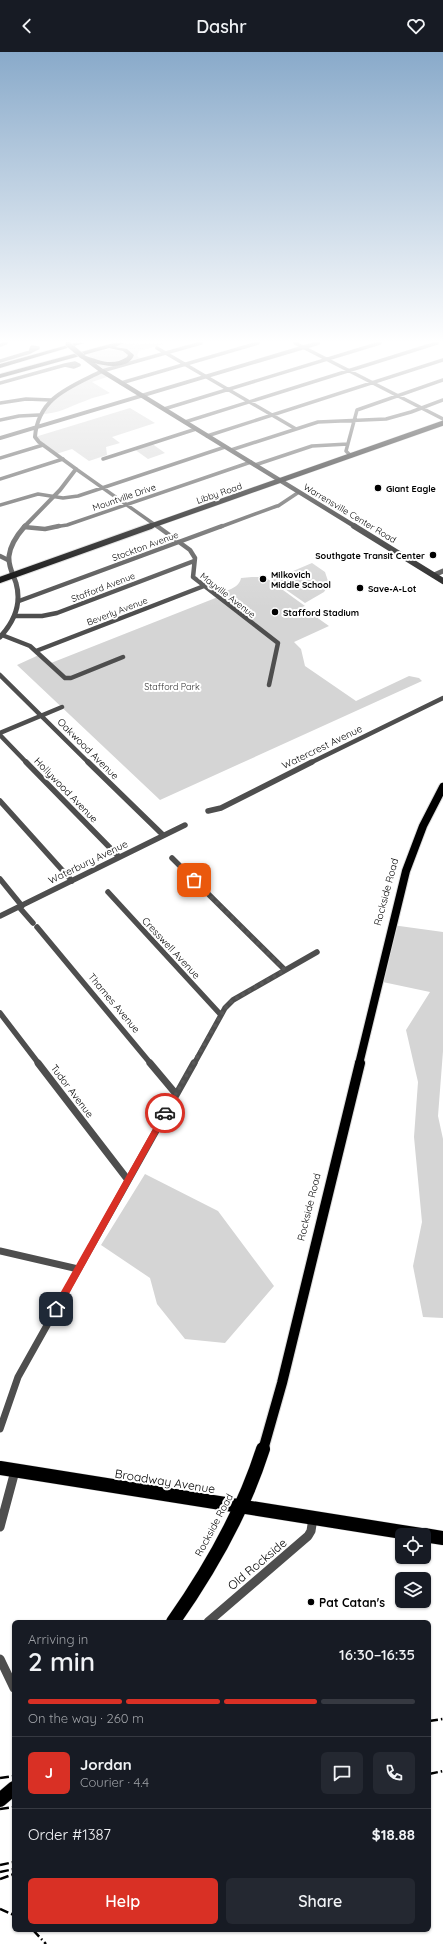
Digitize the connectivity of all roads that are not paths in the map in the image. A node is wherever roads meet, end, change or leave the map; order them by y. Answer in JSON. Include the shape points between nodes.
{"nodes":[{"id":1,"x":22,"y":431,"type":"edge"},
{"id":2,"x":36,"y":431,"type":"edge"},
{"id":3,"x":189,"y":431,"type":"edge"},
{"id":4,"x":200,"y":431,"type":"edge"},
{"id":5,"x":222,"y":431,"type":"edge"},
{"id":6,"x":289,"y":431,"type":"edge"},
{"id":7,"x":351,"y":431,"type":"edge"},
{"id":8,"x":420,"y":431,"type":"edge"},
{"id":9,"x":207,"y":436,"type":"junction"},
{"id":10,"x":0,"y":438,"type":"edge"},
{"id":11,"x":348,"y":444,"type":"junction"},
{"id":12,"x":42,"y":445,"type":"junction"},
{"id":13,"x":225,"y":447,"type":"junction"},
{"id":14,"x":230,"y":450,"type":"junction"},
{"id":15,"x":351,"y":456,"type":"junction"},
{"id":16,"x":0,"y":458,"type":"edge"},
{"id":17,"x":63,"y":459,"type":"junction"},
{"id":18,"x":103,"y":459,"type":"dead end"},
{"id":19,"x":253,"y":464,"type":"junction"},
{"id":20,"x":76,"y":469,"type":"junction"},
{"id":21,"x":0,"y":479,"type":"edge"},
{"id":22,"x":280,"y":481,"type":"junction"},
{"id":23,"x":103,"y":487,"type":"junction"},
{"id":24,"x":299,"y":492,"type":"junction"},
{"id":25,"x":53,"y":496,"type":"junction"},
{"id":26,"x":126,"y":504,"type":"junction"},
{"id":27,"x":0,"y":505,"type":"edge"},
{"id":28,"x":156,"y":525,"type":"junction"},
{"id":29,"x":24,"y":527,"type":"junction"},
{"id":30,"x":179,"y":542,"type":"junction"},
{"id":31,"x":0,"y":556,"type":"edge"},
{"id":32,"x":8,"y":560,"type":"junction"},
{"id":33,"x":194,"y":562,"type":"junction"},
{"id":34,"x":443,"y":571,"type":"edge"},
{"id":35,"x":434,"y":575,"type":"junction"},
{"id":36,"x":12,"y":576,"type":"junction"},
{"id":37,"x":0,"y":580,"type":"edge"},
{"id":38,"x":443,"y":581,"type":"edge"},
{"id":39,"x":204,"y":586,"type":"junction"},
{"id":40,"x":19,"y":601,"type":"junction"},
{"id":41,"x":15,"y":616,"type":"junction"},
{"id":42,"x":1,"y":636,"type":"edge"},
{"id":43,"x":36,"y":650,"type":"junction"},
{"id":44,"x":123,"y":657,"type":"dead end"},
{"id":45,"x":0,"y":675,"type":"edge"},
{"id":46,"x":269,"y":685,"type":"dead end"},
{"id":47,"x":443,"y":698,"type":"edge"},
{"id":48,"x":62,"y":707,"type":"dead end"},
{"id":49,"x":41,"y":715,"type":"junction"},
{"id":50,"x":0,"y":734,"type":"edge"},
{"id":51,"x":443,"y":787,"type":"edge"},
{"id":52,"x":0,"y":801,"type":"edge"},
{"id":53,"x":208,"y":810,"type":"dead end"},
{"id":54,"x":185,"y":825,"type":"dead end"},
{"id":55,"x":163,"y":835,"type":"junction"},
{"id":56,"x":119,"y":857,"type":"junction"},
{"id":57,"x":172,"y":858,"type":"dead end"},
{"id":58,"x":0,"y":879,"type":"edge"},
{"id":59,"x":72,"y":881,"type":"junction"},
{"id":60,"x":108,"y":892,"type":"dead end"},
{"id":61,"x":20,"y":906,"type":"junction"},
{"id":62,"x":0,"y":916,"type":"edge"},
{"id":63,"x":317,"y":952,"type":"dead end"},
{"id":64,"x":285,"y":970,"type":"junction"},
{"id":65,"x":0,"y":1013,"type":"edge"},
{"id":66,"x":221,"y":1015,"type":"junction"},
{"id":67,"x":176,"y":1094,"type":"junction"},
{"id":68,"x":128,"y":1180,"type":"junction"},
{"id":69,"x":0,"y":1251,"type":"edge"},
{"id":70,"x":78,"y":1269,"type":"junction"},
{"id":71,"x":0,"y":1429,"type":"edge"},
{"id":72,"x":0,"y":1468,"type":"edge"},
{"id":73,"x":14,"y":1471,"type":"junction"},
{"id":74,"x":241,"y":1507,"type":"junction"},
{"id":75,"x":313,"y":1518,"type":"junction"},
{"id":76,"x":0,"y":1527,"type":"edge"},
{"id":77,"x":395,"y":1531,"type":"edge"},
{"id":78,"x":431,"y":1536,"type":"edge"},
{"id":79,"x":443,"y":1538,"type":"edge"},
{"id":80,"x":174,"y":1620,"type":"edge"},
{"id":81,"x":210,"y":1620,"type":"edge"},
{"id":82,"x":0,"y":1659,"type":"edge"},
{"id":83,"x":12,"y":1684,"type":"edge"},
{"id":84,"x":12,"y":1790,"type":"edge"},
{"id":85,"x":0,"y":1800,"type":"edge"}],
"edges":[{"from":1,"to":10,"type":"street"},
{"from":2,"to":12,"type":"street","via":[[35,437]]},
{"from":3,"to":18,"type":"street"},
{"from":4,"to":9,"type":"main road","name":"Warrensville Center Road"},
{"from":5,"to":9,"type":"street"},
{"from":6,"to":14,"type":"street"},
{"from":7,"to":11,"type":"street"},
{"from":8,"to":15,"type":"main road","name":"Libby Road"},
{"from":9,"to":13,"type":"main road","name":"Warrensville Center Road"},
{"from":11,"to":15,"type":"street","via":[[346,451]]},
{"from":11,"to":19,"type":"street","name":"Mountville Drive","via":[[315,445]]},
{"from":12,"to":16,"type":"street"},
{"from":12,"to":17,"type":"street"},
{"from":13,"to":14,"type":"main road","name":"Warrensville Center Road"},
{"from":13,"to":23,"type":"street"},
{"from":14,"to":19,"type":"main road","name":"Warrensville Center Road"},
{"from":15,"to":22,"type":"main road","name":"Libby Road"},
{"from":17,"to":20,"type":"street"},
{"from":17,"to":21,"type":"street"},
{"from":19,"to":22,"type":"main road","name":"Warrensville Center Road"},
{"from":19,"to":26,"type":"street","name":"Mountville Drive"},
{"from":20,"to":23,"type":"street","name":"Mayville Avenue"},
{"from":20,"to":25,"type":"street"},
{"from":22,"to":24,"type":"main road","name":"Warrensville Center Road"},
{"from":22,"to":28,"type":"main road","name":"Libby Road"},
{"from":23,"to":25,"type":"street","via":[[70,497]]},
{"from":23,"to":26,"type":"street","name":"Mayville Avenue"},
{"from":24,"to":30,"type":"street","name":"Stockton Avenue","via":[[278,506]]},
{"from":24,"to":35,"type":"main road","name":"Warrensville Center Road"},
{"from":25,"to":27,"type":"street","via":[[29,495]]},
{"from":25,"to":29,"type":"street"},
{"from":26,"to":28,"type":"street","name":"Mayville Avenue"},
{"from":26,"to":29,"type":"street","name":"Mountville Drive","via":[[67,525],[45,529]]},
{"from":28,"to":30,"type":"street","name":"Mayville Avenue"},
{"from":28,"to":36,"type":"main road","name":"Libby Road"},
{"from":29,"to":32,"type":"street"},
{"from":30,"to":33,"type":"street","name":"Mayville Avenue","via":[[194,555]]},
{"from":30,"to":40,"type":"street","name":"Stockton Avenue"},
{"from":31,"to":32,"type":"street"},
{"from":32,"to":36,"type":"street"},
{"from":33,"to":39,"type":"street","name":"Mayville Avenue","via":[[192,576]]},
{"from":33,"to":41,"type":"street","name":"Stafford Avenue","via":[[57,613]]},
{"from":34,"to":35,"type":"street"},
{"from":35,"to":38,"type":"main road","name":"Warrensville Center Road"},
{"from":36,"to":37,"type":"main road","name":"Libby Road"},
{"from":36,"to":40,"type":"street"},
{"from":39,"to":43,"type":"street","name":"Beverly Avenue"},
{"from":39,"to":46,"type":"street","name":"Mayville Avenue","via":[[278,643]]},
{"from":40,"to":41,"type":"street"},
{"from":41,"to":42,"type":"street"},
{"from":42,"to":43,"type":"street","via":[[24,642]]},
{"from":43,"to":44,"type":"street","via":[[67,679]]},
{"from":45,"to":49,"type":"street","name":"Oakwood Avenue"},
{"from":47,"to":53,"type":"street","name":"Watercrest Avenue","via":[[221,808]]},
{"from":48,"to":49,"type":"street"},
{"from":49,"to":50,"type":"street"},
{"from":49,"to":55,"type":"street","name":"Oakwood Avenue"},
{"from":50,"to":56,"type":"street","name":"Hollywood Avenue"},
{"from":51,"to":74,"type":"main road","name":"Rockside Road","via":[[422,826],[406,871],[280,1390],[269,1430]]},
{"from":52,"to":59,"type":"street"},
{"from":54,"to":55,"type":"street","name":"Waterbury Avenue"},
{"from":55,"to":56,"type":"street","name":"Waterbury Avenue"},
{"from":56,"to":59,"type":"street","name":"Waterbury Avenue"},
{"from":57,"to":64,"type":"street"},
{"from":58,"to":61,"type":"street","name":"Thames Avenue"},
{"from":59,"to":61,"type":"street","name":"Waterbury Avenue"},
{"from":60,"to":66,"type":"street","name":"Cresswell Avenue"},
{"from":61,"to":62,"type":"street","name":"Waterbury Avenue"},
{"from":61,"to":67,"type":"street","name":"Thames Avenue"},
{"from":63,"to":64,"type":"street"},
{"from":64,"to":66,"type":"street","via":[[233,1000]]},
{"from":65,"to":68,"type":"street","name":"Tudor Avenue"},
{"from":66,"to":67,"type":"street"},
{"from":67,"to":68,"type":"street"},
{"from":68,"to":70,"type":"street"},
{"from":69,"to":70,"type":"street"},
{"from":70,"to":71,"type":"street","via":[[18,1377]]},
{"from":72,"to":73,"type":"main road","name":"Broadway Avenue"},
{"from":73,"to":74,"type":"main road","name":"Broadway Avenue"},
{"from":73,"to":76,"type":"street"},
{"from":74,"to":75,"type":"main road","name":"Broadway Avenue"},
{"from":74,"to":80,"type":"main road","name":"Rockside Road"},
{"from":75,"to":77,"type":"main road","name":"Broadway Avenue"},
{"from":75,"to":81,"type":"street","name":"Old Rockside","via":[[308,1536]]},
{"from":78,"to":79,"type":"main road","name":"Broadway Avenue"},
{"from":82,"to":83,"type":"street"},
{"from":84,"to":85,"type":"main road"}]}
